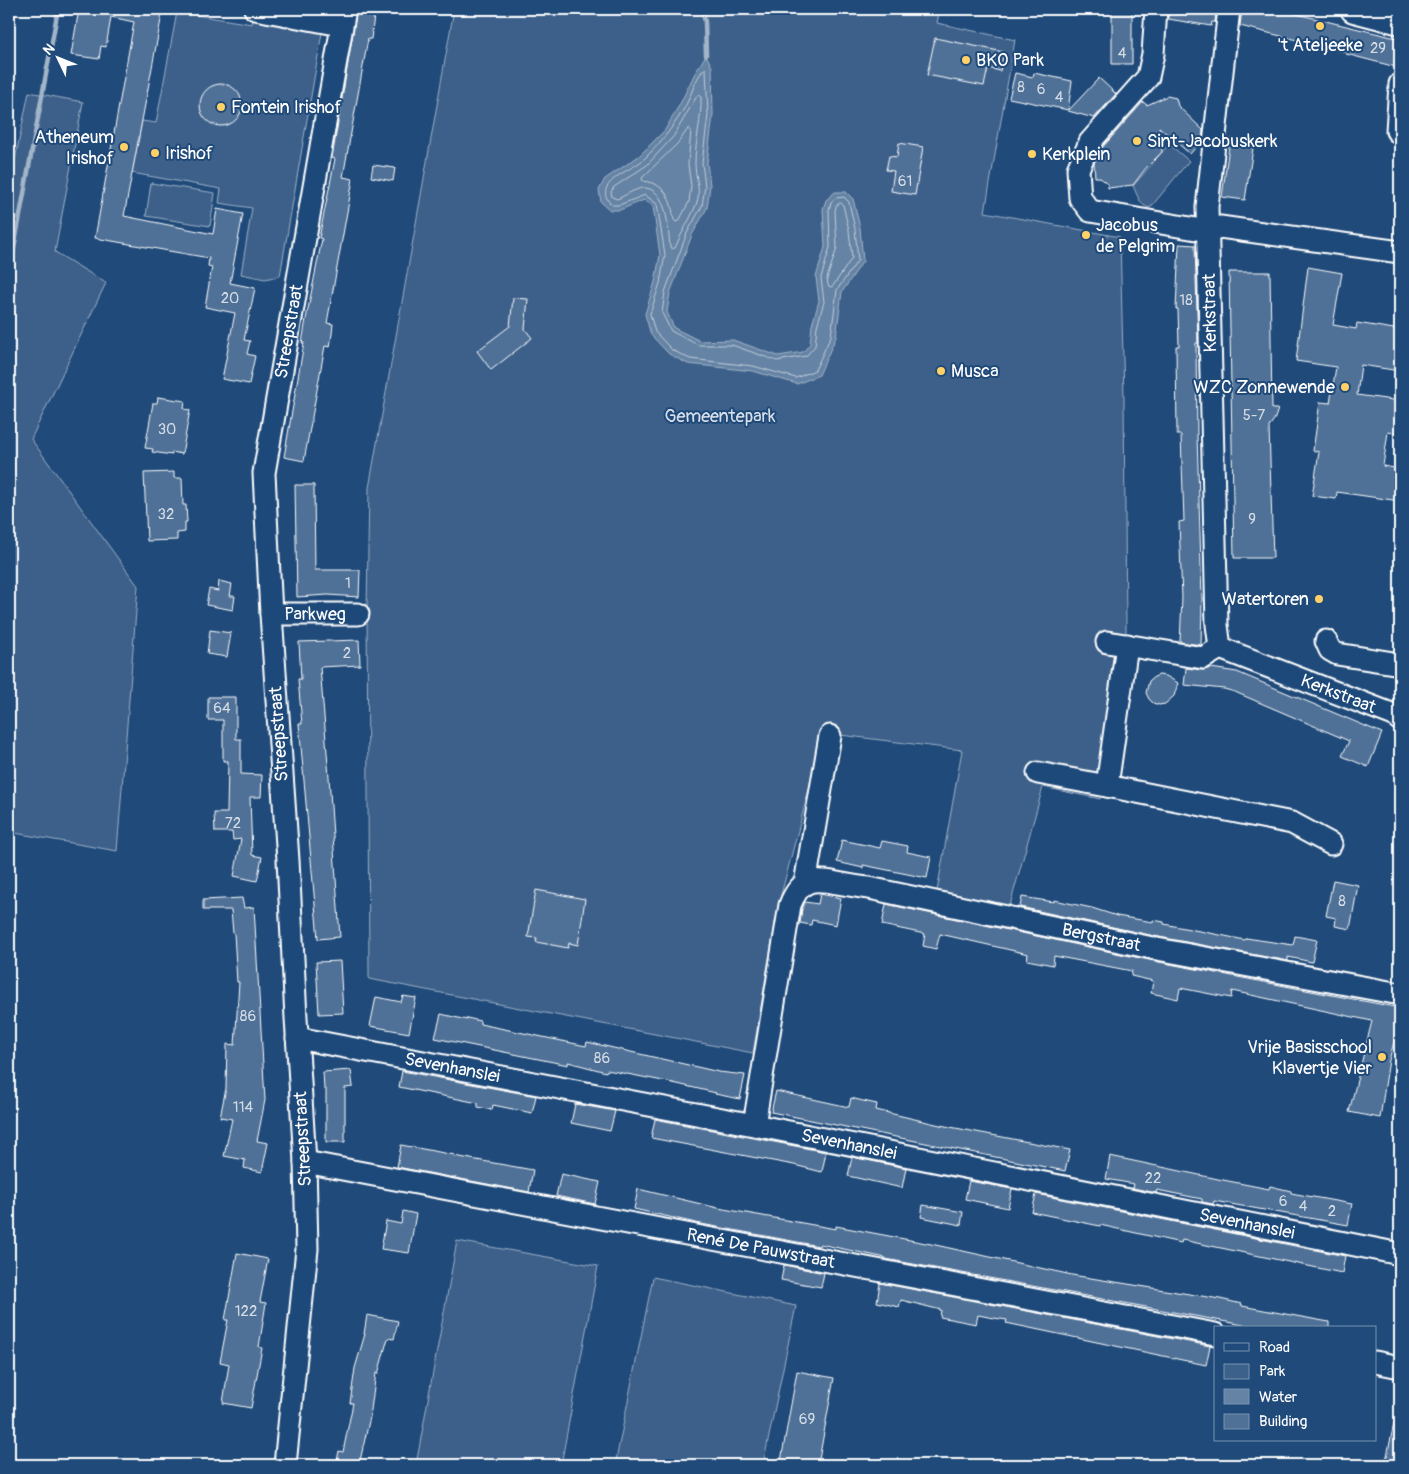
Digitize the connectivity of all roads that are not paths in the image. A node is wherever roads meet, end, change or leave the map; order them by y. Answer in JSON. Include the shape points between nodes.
{"nodes":[{"id":1,"x":255,"y":9,"type":"edge"},
{"id":2,"x":1156,"y":9,"type":"edge"},
{"id":3,"x":1228,"y":9,"type":"edge"},
{"id":4,"x":1354,"y":9,"type":"edge"},
{"id":5,"x":343,"y":17,"type":"edge"},
{"id":6,"x":1400,"y":21,"type":"edge"},
{"id":7,"x":1400,"y":84,"type":"edge"},
{"id":8,"x":1397,"y":131,"type":"dead end"},
{"id":9,"x":1208,"y":231,"type":"junction"},
{"id":10,"x":1400,"y":252,"type":"edge"},
{"id":11,"x":271,"y":614,"type":"junction"},
{"id":12,"x":358,"y":614,"type":"dead end"},
{"id":13,"x":1326,"y":641,"type":"dead end"},
{"id":14,"x":1220,"y":648,"type":"junction"},
{"id":15,"x":1400,"y":664,"type":"edge"},
{"id":16,"x":1398,"y":713,"type":"edge"},
{"id":17,"x":830,"y":736,"type":"dead end"},
{"id":18,"x":1038,"y":774,"type":"dead end"},
{"id":19,"x":1107,"y":786,"type":"junction"},
{"id":20,"x":1331,"y":844,"type":"dead end"},
{"id":21,"x":805,"y":884,"type":"junction"},
{"id":22,"x":1400,"y":994,"type":"edge"},
{"id":23,"x":297,"y":1039,"type":"junction"},
{"id":24,"x":754,"y":1125,"type":"junction"},
{"id":25,"x":305,"y":1162,"type":"junction"},
{"id":26,"x":1400,"y":1254,"type":"edge"},
{"id":27,"x":1214,"y":1334,"type":"edge"},
{"id":28,"x":1376,"y":1362,"type":"edge"},
{"id":29,"x":1400,"y":1367,"type":"edge"},
{"id":30,"x":285,"y":1465,"type":"edge"}],
"edges":[{"from":1,"to":5,"type":"street"},
{"from":2,"to":9,"type":"street","via":[[1148,77],[1090,142],[1078,169],[1080,198],[1090,211]]},
{"from":3,"to":9,"type":"street","name":"Kerkstraat","via":[[1207,207]]},
{"from":4,"to":6,"type":"main road"},
{"from":5,"to":11,"type":"street","name":"Streepstraat","via":[[264,473]]},
{"from":7,"to":8,"type":"street"},
{"from":9,"to":10,"type":"street","via":[[1220,227]]},
{"from":9,"to":14,"type":"street","name":"Kerkstraat"},
{"from":11,"to":12,"type":"street","name":"Parkweg"},
{"from":11,"to":23,"type":"street","name":"Streepstraat"},
{"from":13,"to":15,"type":"street","via":[[1330,650],[1338,654]]},
{"from":14,"to":16,"type":"street","name":"Kerkstraat"},
{"from":14,"to":19,"type":"street","via":[[1202,658],[1117,643]]},
{"from":17,"to":21,"type":"street"},
{"from":18,"to":19,"type":"street"},
{"from":19,"to":20,"type":"street","via":[[1292,823]]},
{"from":21,"to":22,"type":"street","name":"Bergstraat","via":[[821,880],[869,888]]},
{"from":21,"to":24,"type":"street","via":[[795,892],[790,905]]},
{"from":23,"to":24,"type":"street","name":"Sevenhanslei"},
{"from":23,"to":25,"type":"street","name":"Streepstraat"},
{"from":24,"to":26,"type":"street","name":"Sevenhanslei"},
{"from":25,"to":27,"type":"street","name":"René De Pauwstraat"},
{"from":25,"to":30,"type":"street","name":"Streepstraat","via":[[307,1249]]},
{"from":28,"to":29,"type":"street"}]}
